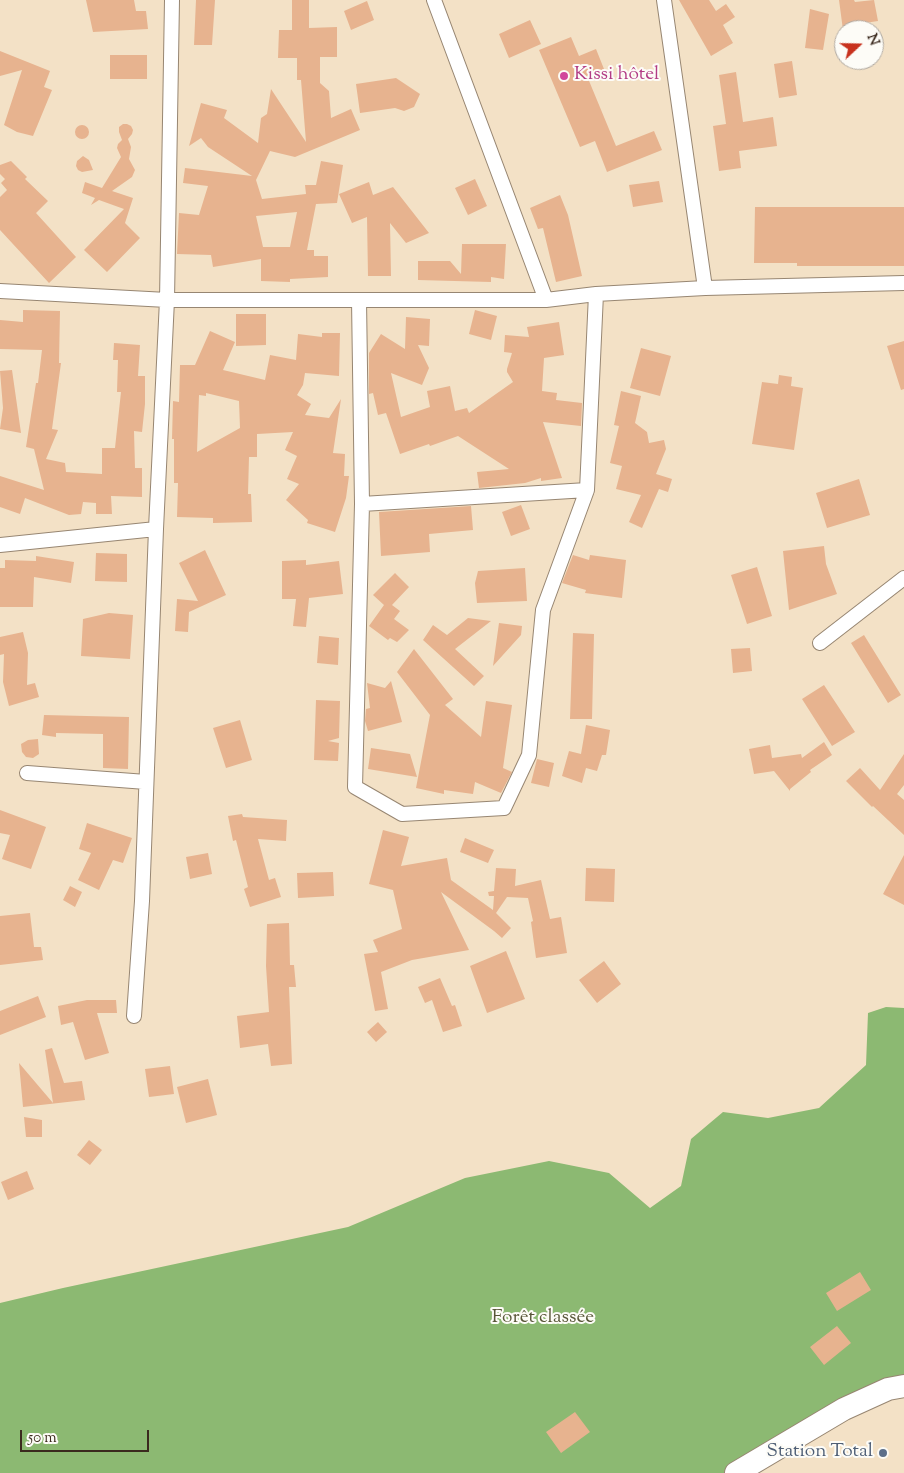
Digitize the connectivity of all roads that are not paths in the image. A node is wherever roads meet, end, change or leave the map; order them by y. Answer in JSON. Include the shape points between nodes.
{"nodes":[{"id":1,"x":172,"y":0,"type":"edge"},
{"id":2,"x":434,"y":0,"type":"edge"},
{"id":3,"x":664,"y":0,"type":"edge"},
{"id":4,"x":904,"y":283,"type":"edge"},
{"id":5,"x":705,"y":288,"type":"junction"},
{"id":6,"x":0,"y":291,"type":"edge"},
{"id":7,"x":596,"y":294,"type":"junction"},
{"id":8,"x":167,"y":300,"type":"junction"},
{"id":9,"x":359,"y":300,"type":"junction"},
{"id":10,"x":546,"y":300,"type":"junction"},
{"id":11,"x":587,"y":490,"type":"junction"},
{"id":12,"x":362,"y":504,"type":"junction"},
{"id":13,"x":156,"y":529,"type":"junction"},
{"id":14,"x":0,"y":545,"type":"edge"},
{"id":15,"x":904,"y":578,"type":"edge"},
{"id":16,"x":820,"y":643,"type":"dead end"},
{"id":17,"x":26,"y":773,"type":"dead end"},
{"id":18,"x":146,"y":782,"type":"junction"},
{"id":19,"x":134,"y":1016,"type":"dead end"},
{"id":20,"x":899,"y":1384,"type":"edge"},
{"id":21,"x":736,"y":1473,"type":"edge"}],
"edges":[{"from":1,"to":8,"type":"street"},
{"from":2,"to":10,"type":"street"},
{"from":3,"to":5,"type":"street"},
{"from":4,"to":5,"type":"street"},
{"from":5,"to":7,"type":"street"},
{"from":6,"to":8,"type":"street"},
{"from":7,"to":10,"type":"street"},
{"from":7,"to":11,"type":"street"},
{"from":8,"to":9,"type":"street"},
{"from":8,"to":13,"type":"street"},
{"from":9,"to":10,"type":"street"},
{"from":9,"to":12,"type":"street"},
{"from":11,"to":12,"type":"street"},
{"from":11,"to":12,"type":"street","via":[[543,610],[529,755],[504,808],[494,809],[402,814],[355,787]]},
{"from":13,"to":14,"type":"street"},
{"from":13,"to":18,"type":"street"},
{"from":15,"to":16,"type":"street"},
{"from":17,"to":18,"type":"street"},
{"from":18,"to":19,"type":"street"},
{"from":20,"to":21,"type":"highway","via":[[844,1409]]}]}
